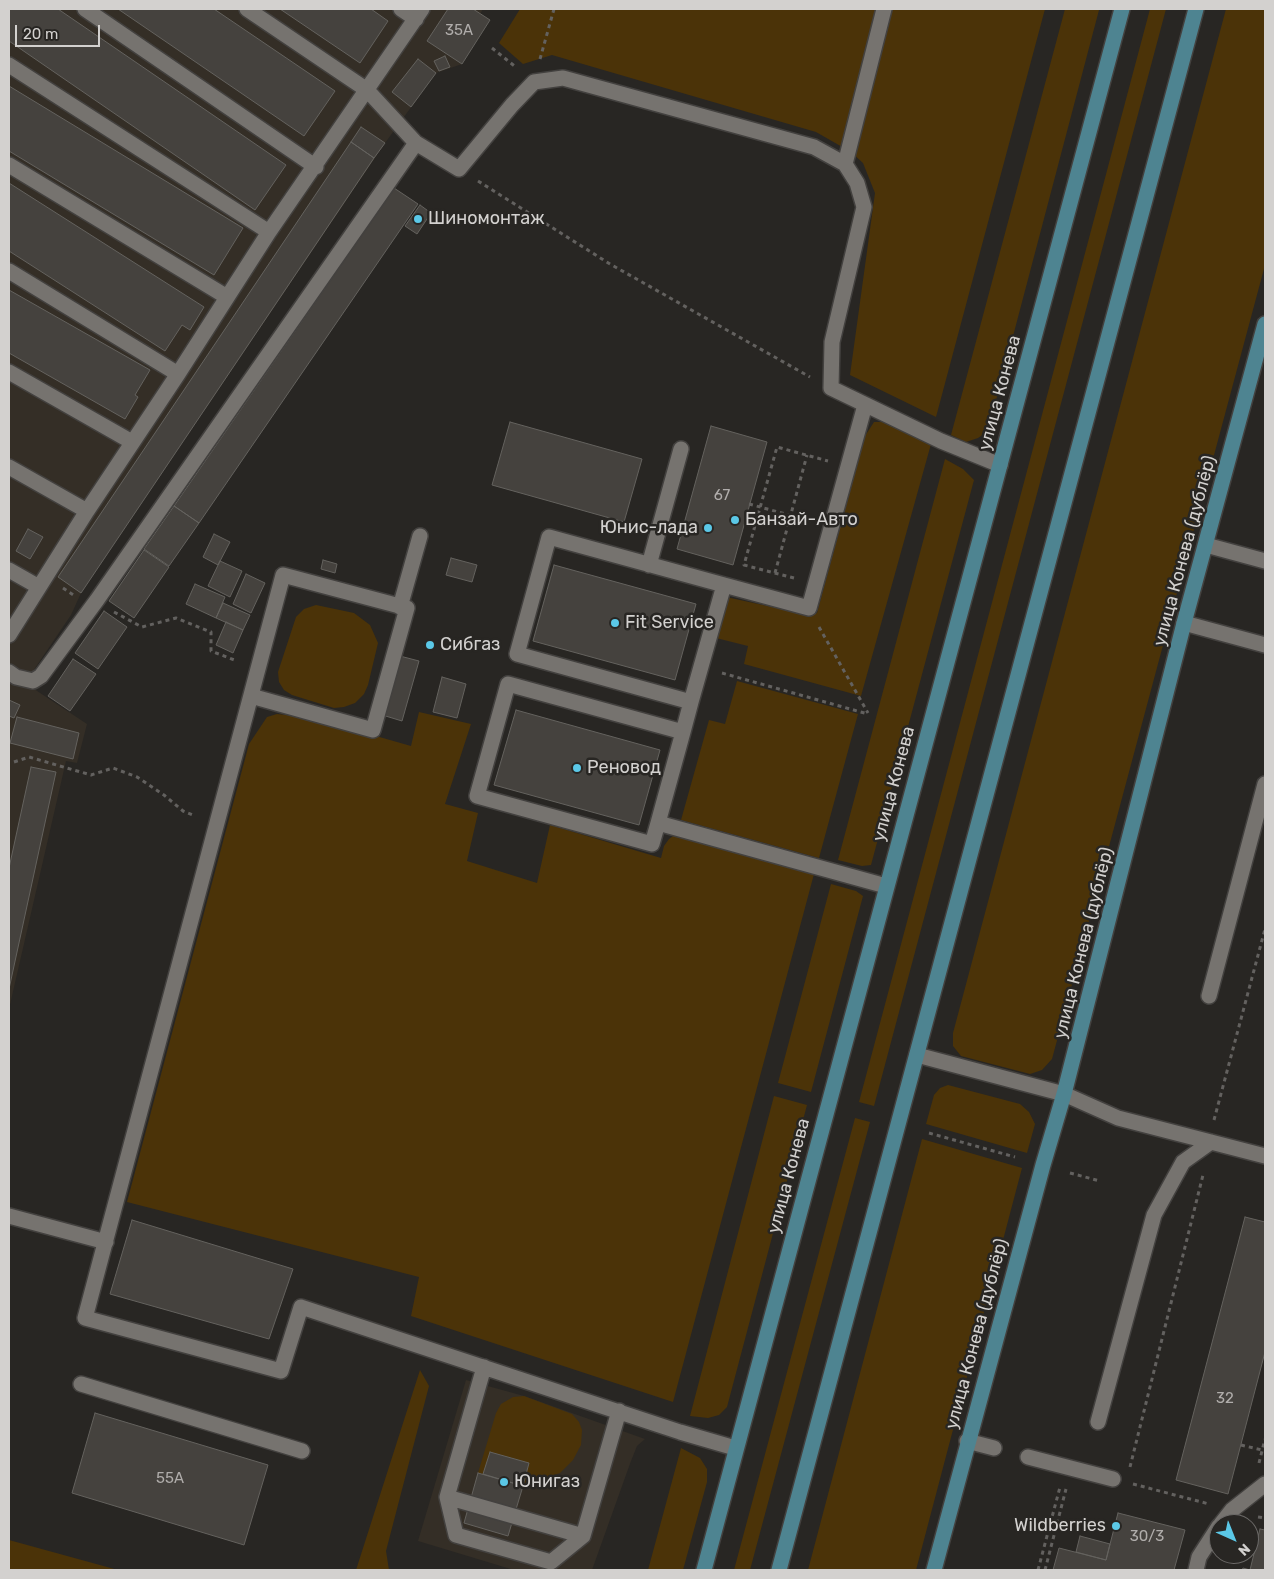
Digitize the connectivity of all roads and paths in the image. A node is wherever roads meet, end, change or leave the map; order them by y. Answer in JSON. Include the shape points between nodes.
{"nodes":[{"id":1,"x":85,"y":9,"type":"edge"},
{"id":2,"x":247,"y":9,"type":"edge"},
{"id":3,"x":401,"y":9,"type":"edge"},
{"id":4,"x":554,"y":9,"type":"edge"},
{"id":5,"x":884,"y":9,"type":"edge"},
{"id":6,"x":1122,"y":9,"type":"edge"},
{"id":7,"x":1196,"y":9,"type":"edge"},
{"id":8,"x":419,"y":14,"type":"edge"},
{"id":9,"x":492,"y":48,"type":"dead end"},
{"id":10,"x":9,"y":65,"type":"edge"},
{"id":11,"x":534,"y":82,"type":"junction"},
{"id":12,"x":367,"y":90,"type":"junction"},
{"id":13,"x":416,"y":142,"type":"junction"},
{"id":14,"x":845,"y":164,"type":"junction"},
{"id":15,"x":9,"y":165,"type":"edge"},
{"id":16,"x":316,"y":167,"type":"junction"},
{"id":17,"x":459,"y":169,"type":"junction"},
{"id":18,"x":269,"y":232,"type":"junction"},
{"id":19,"x":9,"y":271,"type":"edge"},
{"id":20,"x":227,"y":296,"type":"junction"},
{"id":21,"x":1265,"y":324,"type":"edge"},
{"id":22,"x":9,"y":372,"type":"edge"},
{"id":23,"x":178,"y":374,"type":"junction"},
{"id":24,"x":830,"y":388,"type":"junction"},
{"id":25,"x":865,"y":405,"type":"junction"},
{"id":26,"x":132,"y":442,"type":"junction"},
{"id":27,"x":681,"y":449,"type":"dead end"},
{"id":28,"x":807,"y":455,"type":"junction"},
{"id":29,"x":1000,"y":465,"type":"junction"},
{"id":30,"x":848,"y":466,"type":"junction"},
{"id":31,"x":9,"y":467,"type":"edge"},
{"id":32,"x":749,"y":504,"type":"dead end"},
{"id":33,"x":760,"y":507,"type":"junction"},
{"id":34,"x":86,"y":511,"type":"junction"},
{"id":35,"x":791,"y":515,"type":"junction"},
{"id":36,"x":831,"y":526,"type":"junction"},
{"id":37,"x":420,"y":536,"type":"dead end"},
{"id":38,"x":1206,"y":545,"type":"junction"},
{"id":39,"x":1265,"y":560,"type":"edge"},
{"id":40,"x":649,"y":565,"type":"junction"},
{"id":41,"x":9,"y":570,"type":"edge"},
{"id":42,"x":775,"y":573,"type":"junction"},
{"id":43,"x":42,"y":581,"type":"junction"},
{"id":44,"x":815,"y":584,"type":"junction"},
{"id":45,"x":724,"y":585,"type":"junction"},
{"id":46,"x":97,"y":600,"type":"junction"},
{"id":47,"x":400,"y":606,"type":"junction"},
{"id":48,"x":809,"y":608,"type":"junction"},
{"id":49,"x":1184,"y":623,"type":"junction"},
{"id":50,"x":9,"y":635,"type":"edge"},
{"id":51,"x":1265,"y":645,"type":"edge"},
{"id":52,"x":701,"y":668,"type":"junction"},
{"id":53,"x":258,"y":669,"type":"junction"},
{"id":54,"x":9,"y":672,"type":"edge"},
{"id":55,"x":251,"y":696,"type":"junction"},
{"id":56,"x":692,"y":702,"type":"junction"},
{"id":57,"x":683,"y":732,"type":"junction"},
{"id":58,"x":14,"y":762,"type":"dead end"},
{"id":59,"x":1265,"y":784,"type":"edge"},
{"id":60,"x":658,"y":824,"type":"junction"},
{"id":61,"x":217,"y":825,"type":"junction"},
{"id":62,"x":886,"y":886,"type":"junction"},
{"id":63,"x":1265,"y":929,"type":"edge"},
{"id":64,"x":1209,"y":996,"type":"dead end"},
{"id":65,"x":917,"y":1055,"type":"junction"},
{"id":66,"x":1064,"y":1094,"type":"junction"},
{"id":67,"x":929,"y":1133,"type":"dead end"},
{"id":68,"x":1211,"y":1142,"type":"junction"},
{"id":69,"x":1265,"y":1156,"type":"edge"},
{"id":70,"x":1014,"y":1157,"type":"dead end"},
{"id":71,"x":1070,"y":1173,"type":"dead end"},
{"id":72,"x":1100,"y":1181,"type":"dead end"},
{"id":73,"x":9,"y":1216,"type":"edge"},
{"id":74,"x":106,"y":1242,"type":"junction"},
{"id":75,"x":484,"y":1367,"type":"junction"},
{"id":76,"x":81,"y":1384,"type":"dead end"},
{"id":77,"x":619,"y":1411,"type":"junction"},
{"id":78,"x":1098,"y":1422,"type":"dead end"},
{"id":79,"x":968,"y":1442,"type":"junction"},
{"id":80,"x":1241,"y":1445,"type":"dead end"},
{"id":81,"x":736,"y":1448,"type":"junction"},
{"id":82,"x":994,"y":1448,"type":"dead end"},
{"id":83,"x":1262,"y":1450,"type":"dead end"},
{"id":84,"x":302,"y":1451,"type":"dead end"},
{"id":85,"x":1028,"y":1457,"type":"dead end"},
{"id":86,"x":1065,"y":1467,"type":"junction"},
{"id":87,"x":1119,"y":1481,"type":"junction"},
{"id":88,"x":1265,"y":1484,"type":"edge"},
{"id":89,"x":1065,"y":1493,"type":"dead end"},
{"id":90,"x":447,"y":1497,"type":"junction"},
{"id":91,"x":1232,"y":1510,"type":"junction"},
{"id":92,"x":1229,"y":1514,"type":"edge"},
{"id":93,"x":583,"y":1536,"type":"junction"},
{"id":94,"x":1209,"y":1542,"type":"edge"},
{"id":95,"x":704,"y":1570,"type":"edge"},
{"id":96,"x":779,"y":1570,"type":"edge"},
{"id":97,"x":934,"y":1570,"type":"edge"},
{"id":98,"x":1038,"y":1570,"type":"edge"},
{"id":99,"x":1045,"y":1570,"type":"edge"},
{"id":100,"x":1196,"y":1570,"type":"edge"}],
"edges":[{"from":1,"to":16,"type":"street"},
{"from":2,"to":12,"type":"street"},
{"from":3,"to":8,"type":"street"},
{"from":4,"to":11,"type":"path"},
{"from":5,"to":14,"type":"street"},
{"from":6,"to":29,"type":"main road","name":"улица Конева"},
{"from":7,"to":65,"type":"main road"},
{"from":8,"to":12,"type":"street"},
{"from":9,"to":11,"type":"path"},
{"from":10,"to":18,"type":"street"},
{"from":11,"to":14,"type":"street","via":[[563,78],[814,147]]},
{"from":11,"to":17,"type":"street"},
{"from":12,"to":13,"type":"street"},
{"from":12,"to":16,"type":"street"},
{"from":13,"to":17,"type":"street"},
{"from":13,"to":46,"type":"street"},
{"from":14,"to":24,"type":"street","via":[[857,183],[864,207],[832,342]]},
{"from":15,"to":20,"type":"street"},
{"from":16,"to":18,"type":"street"},
{"from":17,"to":24,"type":"path","via":[[610,264]]},
{"from":18,"to":20,"type":"street"},
{"from":19,"to":23,"type":"street"},
{"from":20,"to":23,"type":"street"},
{"from":21,"to":38,"type":"main road","name":"улица Конева (дублёр)"},
{"from":22,"to":26,"type":"street"},
{"from":23,"to":26,"type":"street"},
{"from":24,"to":25,"type":"street"},
{"from":25,"to":29,"type":"street"},
{"from":25,"to":30,"type":"street"},
{"from":26,"to":34,"type":"street"},
{"from":27,"to":40,"type":"street"},
{"from":28,"to":30,"type":"path"},
{"from":28,"to":33,"type":"path","via":[[777,447]]},
{"from":28,"to":35,"type":"path"},
{"from":29,"to":62,"type":"main road","name":"улица Конева"},
{"from":30,"to":36,"type":"street"},
{"from":31,"to":34,"type":"street"},
{"from":32,"to":33,"type":"path"},
{"from":33,"to":35,"type":"path"},
{"from":33,"to":42,"type":"path","via":[[744,565]]},
{"from":34,"to":43,"type":"street"},
{"from":35,"to":36,"type":"path"},
{"from":35,"to":42,"type":"path"},
{"from":36,"to":44,"type":"street"},
{"from":37,"to":47,"type":"street"},
{"from":38,"to":39,"type":"street"},
{"from":38,"to":49,"type":"main road","name":"улица Конева (дублёр)"},
{"from":40,"to":45,"type":"street"},
{"from":40,"to":56,"type":"street","via":[[549,537],[516,654]]},
{"from":41,"to":43,"type":"street"},
{"from":42,"to":44,"type":"path"},
{"from":43,"to":46,"type":"path","via":[[77,597]]},
{"from":43,"to":50,"type":"street"},
{"from":44,"to":48,"type":"street"},
{"from":45,"to":48,"type":"street"},
{"from":45,"to":52,"type":"street"},
{"from":46,"to":53,"type":"path","via":[[130,623],[142,627],[176,618],[211,632],[211,651]]},
{"from":46,"to":54,"type":"street","via":[[41,676],[33,681]]},
{"from":47,"to":53,"type":"street","via":[[284,575]]},
{"from":47,"to":55,"type":"street","via":[[407,608],[374,730]]},
{"from":48,"to":52,"type":"path","via":[[868,714]]},
{"from":49,"to":51,"type":"street"},
{"from":49,"to":66,"type":"main road","name":"улица Конева (дублёр)"},
{"from":52,"to":56,"type":"street"},
{"from":53,"to":55,"type":"street"},
{"from":55,"to":61,"type":"street"},
{"from":56,"to":57,"type":"street"},
{"from":57,"to":60,"type":"street"},
{"from":57,"to":60,"type":"street","via":[[508,684],[477,796],[652,844]]},
{"from":58,"to":61,"type":"path","via":[[29,757],[91,775],[113,768],[137,777],[183,811]]},
{"from":59,"to":64,"type":"street"},
{"from":60,"to":62,"type":"street"},
{"from":61,"to":74,"type":"street"},
{"from":62,"to":81,"type":"main road","name":"улица Конева"},
{"from":63,"to":68,"type":"path","via":[[1211,1131]]},
{"from":65,"to":66,"type":"street"},
{"from":65,"to":96,"type":"main road"},
{"from":66,"to":68,"type":"street","via":[[1118,1118]]},
{"from":66,"to":79,"type":"main road","name":"улица Конева (дублёр)"},
{"from":67,"to":70,"type":"path"},
{"from":68,"to":69,"type":"street"},
{"from":68,"to":78,"type":"street","via":[[1183,1162],[1154,1215]]},
{"from":68,"to":87,"type":"path"},
{"from":71,"to":72,"type":"path"},
{"from":73,"to":74,"type":"street"},
{"from":74,"to":75,"type":"street","via":[[85,1318],[281,1371],[301,1307]]},
{"from":75,"to":77,"type":"street"},
{"from":75,"to":90,"type":"street"},
{"from":76,"to":84,"type":"street"},
{"from":77,"to":81,"type":"street"},
{"from":77,"to":93,"type":"street"},
{"from":79,"to":82,"type":"street"},
{"from":79,"to":97,"type":"main road","name":"улица Конева (дублёр)"},
{"from":80,"to":83,"type":"path"},
{"from":81,"to":95,"type":"main road","name":"улица Конева"},
{"from":85,"to":86,"type":"street"},
{"from":86,"to":87,"type":"street"},
{"from":86,"to":98,"type":"path"},
{"from":87,"to":91,"type":"path"},
{"from":88,"to":91,"type":"street"},
{"from":89,"to":99,"type":"path"},
{"from":90,"to":93,"type":"street"},
{"from":90,"to":93,"type":"street","via":[[456,1535],[551,1562]]},
{"from":91,"to":92,"type":"street"},
{"from":94,"to":100,"type":"street","via":[[1199,1557]]}]}
